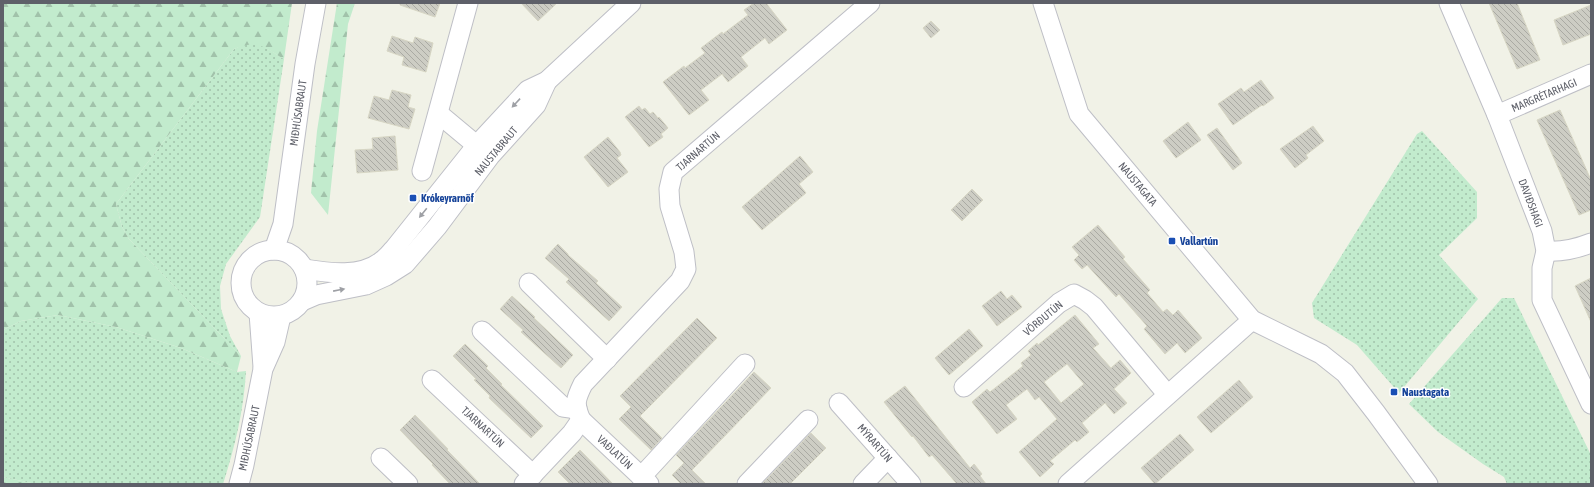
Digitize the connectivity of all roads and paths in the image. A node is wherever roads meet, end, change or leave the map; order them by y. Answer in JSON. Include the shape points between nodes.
{"nodes":[{"id":1,"x":316,"y":3,"type":"edge"},
{"id":2,"x":468,"y":3,"type":"edge"},
{"id":3,"x":631,"y":3,"type":"edge"},
{"id":4,"x":870,"y":3,"type":"edge"},
{"id":5,"x":1043,"y":3,"type":"edge"},
{"id":6,"x":1449,"y":3,"type":"edge"},
{"id":7,"x":1591,"y":74,"type":"edge"},
{"id":8,"x":438,"y":114,"type":"junction"},
{"id":9,"x":1497,"y":115,"type":"junction"},
{"id":10,"x":483,"y":150,"type":"junction"},
{"id":11,"x":422,"y":171,"type":"dead end"},
{"id":12,"x":1591,"y":243,"type":"edge"},
{"id":13,"x":1546,"y":251,"type":"junction"},
{"id":14,"x":290,"y":258,"type":"junction"},
{"id":15,"x":529,"y":283,"type":"dead end"},
{"id":16,"x":302,"y":301,"type":"junction"},
{"id":17,"x":259,"y":313,"type":"junction"},
{"id":18,"x":282,"y":316,"type":"junction"},
{"id":19,"x":1252,"y":320,"type":"junction"},
{"id":20,"x":482,"y":331,"type":"dead end"},
{"id":21,"x":607,"y":359,"type":"junction"},
{"id":22,"x":745,"y":364,"type":"dead end"},
{"id":23,"x":263,"y":369,"type":"junction"},
{"id":24,"x":432,"y":380,"type":"dead end"},
{"id":25,"x":964,"y":387,"type":"dead end"},
{"id":26,"x":1167,"y":394,"type":"junction"},
{"id":27,"x":840,"y":403,"type":"dead end"},
{"id":28,"x":1591,"y":404,"type":"edge"},
{"id":29,"x":579,"y":414,"type":"junction"},
{"id":30,"x":808,"y":420,"type":"dead end"},
{"id":31,"x":381,"y":458,"type":"dead end"},
{"id":32,"x":888,"y":458,"type":"junction"},
{"id":33,"x":528,"y":479,"type":"edge"},
{"id":34,"x":645,"y":480,"type":"edge"},
{"id":35,"x":239,"y":484,"type":"edge"},
{"id":36,"x":408,"y":484,"type":"edge"},
{"id":37,"x":747,"y":484,"type":"edge"},
{"id":38,"x":863,"y":484,"type":"edge"},
{"id":39,"x":911,"y":484,"type":"edge"},
{"id":40,"x":1068,"y":484,"type":"edge"},
{"id":41,"x":1428,"y":484,"type":"edge"}],
"edges":[{"from":1,"to":14,"type":"street","name":"MIÐHÚSABRAUT","via":[[283,224]]},
{"from":2,"to":8,"type":"street"},
{"from":3,"to":10,"type":"street","name":"NAUSTABRAUT","via":[[547,81],[528,90]]},
{"from":4,"to":21,"type":"street","name":"TJARNARTÚN","via":[[673,172],[668,189],[670,206],[684,252],[686,268],[680,282]]},
{"from":5,"to":19,"type":"street","name":"NAUSTAGATA","via":[[1079,114]]},
{"from":6,"to":9,"type":"street","name":"DAVIÐSHAGI"},
{"from":7,"to":9,"type":"street","name":"MARGRÉTARHAGI"},
{"from":8,"to":10,"type":"street"},
{"from":8,"to":11,"type":"street"},
{"from":9,"to":13,"type":"street","name":"DAVIÐSHAGI","via":[[1542,230]]},
{"from":10,"to":14,"type":"street","name":"NAUSTABRAUT","one_way":true,"via":[[382,261],[363,270],[332,273]]},
{"from":16,"to":10,"type":"street","name":"NAUSTABRAUT","one_way":true,"via":[[316,295],[366,285],[405,264],[437,227]]},
{"from":12,"to":13,"type":"street","via":[[1559,252]]},
{"from":13,"to":28,"type":"street","name":"DAVIÐSHAGI","via":[[1542,268],[1542,300]]},
{"from":14,"to":16,"type":"street","via":[[307,280],[307,291]]},
{"from":14,"to":17,"type":"street","via":[[263,252],[246,266],[241,287],[250,306]]},
{"from":15,"to":21,"type":"street"},
{"from":16,"to":18,"type":"street"},
{"from":17,"to":18,"type":"street","via":[[274,317]]},
{"from":17,"to":23,"type":"street","name":"MIÐHÚSABRAUT"},
{"from":18,"to":23,"type":"street","name":"MIÐHÚSABRAUT","via":[[275,342]]},
{"from":19,"to":26,"type":"street"},
{"from":19,"to":41,"type":"street","name":"NAUSTAGATA","via":[[1321,354],[1345,373]]},
{"from":20,"to":29,"type":"street","via":[[564,407]]},
{"from":21,"to":29,"type":"street","name":"TJARNARTÚN","via":[[583,384],[576,398]]},
{"from":22,"to":34,"type":"street"},
{"from":23,"to":35,"type":"street","name":"MIÐHÚSABRAUT"},
{"from":24,"to":33,"type":"street","name":"TJARNARTÚN"},
{"from":25,"to":26,"type":"street","name":"VÖRÐUTÚN","via":[[1059,303],[1074,294],[1094,307]]},
{"from":26,"to":40,"type":"street"},
{"from":27,"to":32,"type":"street","name":"MÝRARTÚN"},
{"from":29,"to":33,"type":"street","name":"TJARNARTÚN","via":[[572,432]]},
{"from":29,"to":34,"type":"street","name":"VAÐLATÚN"},
{"from":30,"to":37,"type":"street"},
{"from":31,"to":36,"type":"street"},
{"from":32,"to":38,"type":"street"},
{"from":32,"to":39,"type":"street","name":"MÝRARTÚN"}]}
